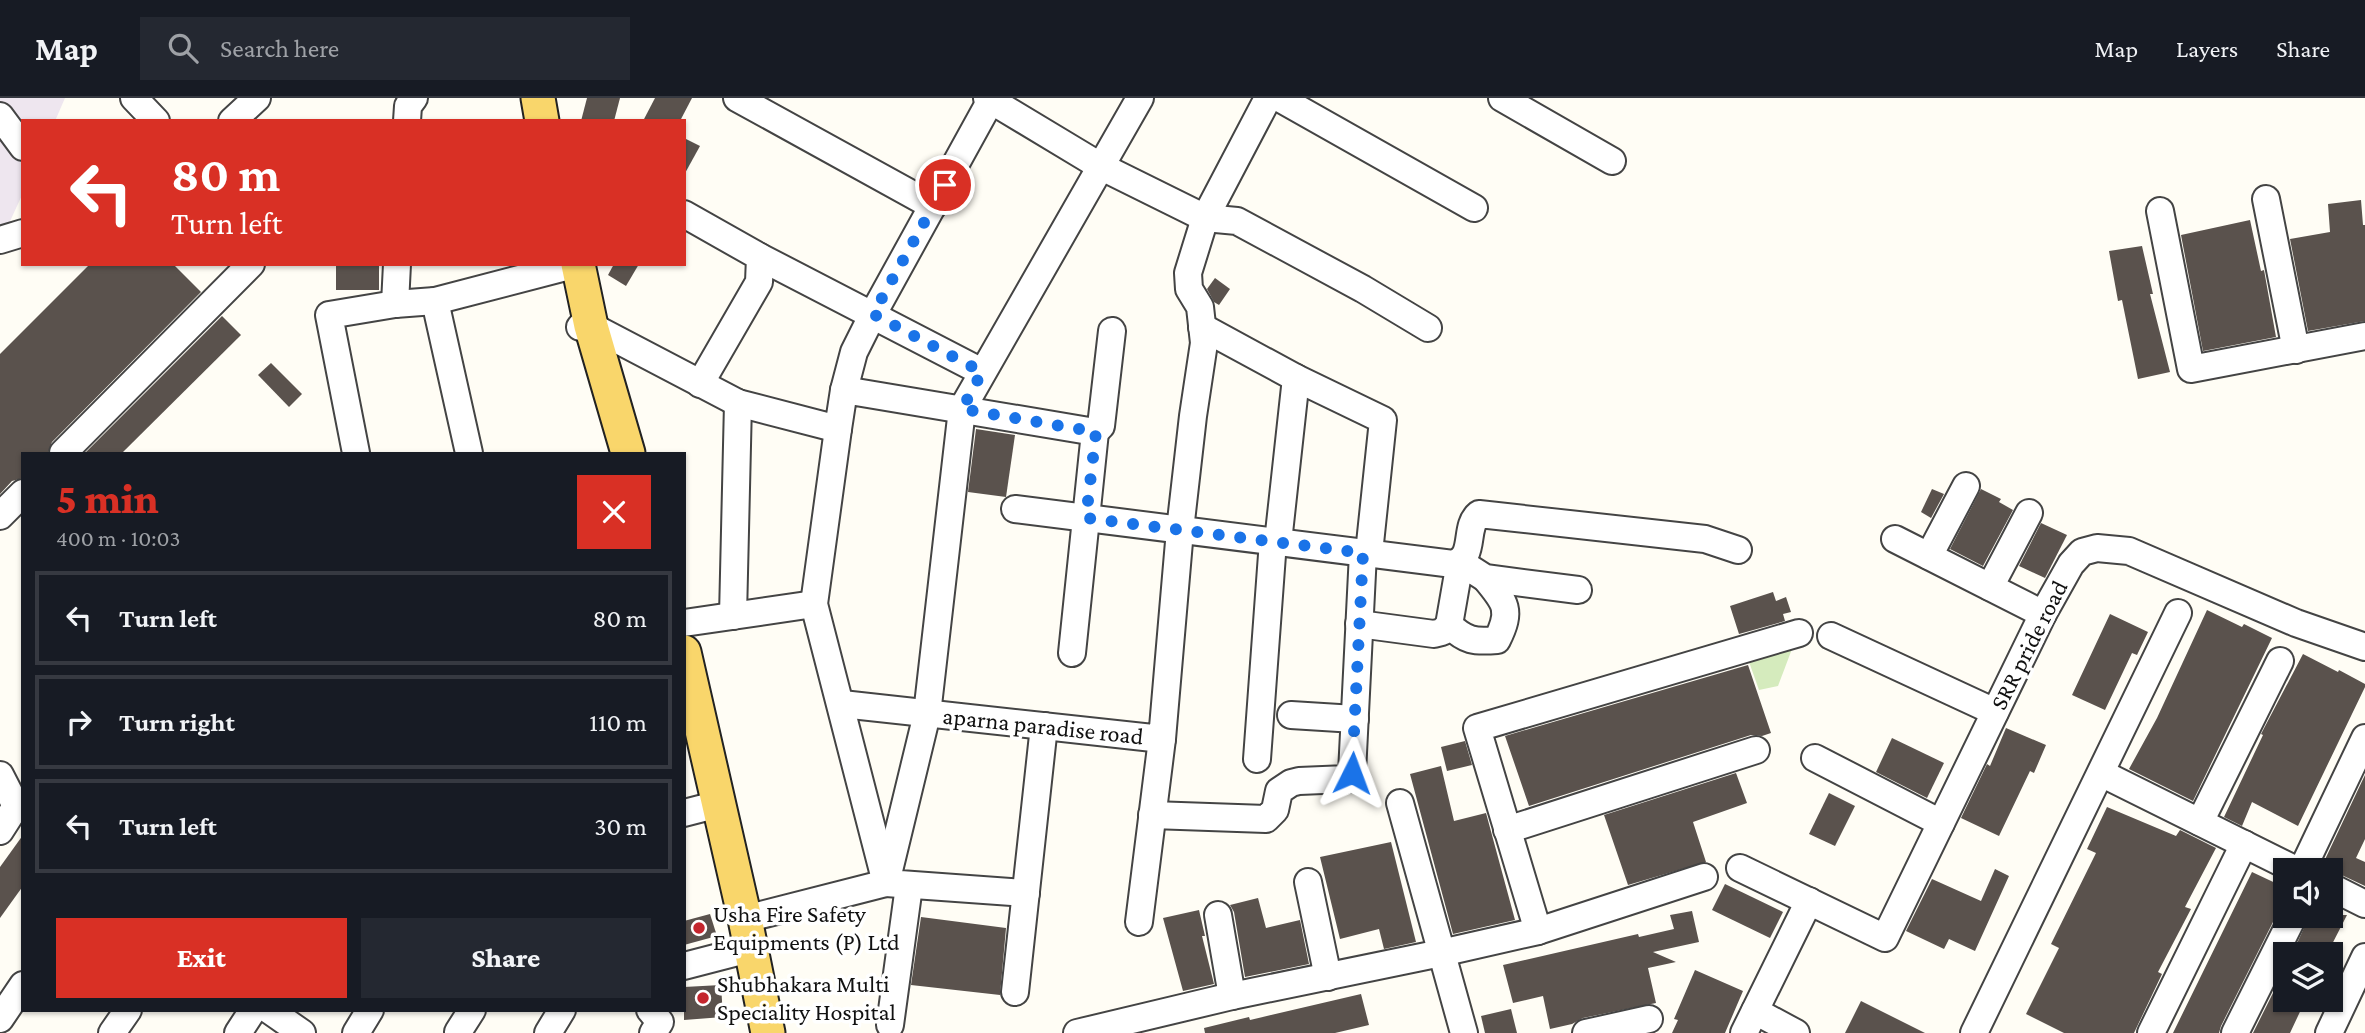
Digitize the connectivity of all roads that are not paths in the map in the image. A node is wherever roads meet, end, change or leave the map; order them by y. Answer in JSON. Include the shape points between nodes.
{"nodes":[{"id":1,"x":134,"y":98,"type":"edge"},
{"id":2,"x":257,"y":98,"type":"edge"},
{"id":3,"x":414,"y":98,"type":"edge"},
{"id":4,"x":538,"y":98,"type":"edge"},
{"id":5,"x":559,"y":98,"type":"edge"},
{"id":6,"x":737,"y":98,"type":"edge"},
{"id":7,"x":1140,"y":98,"type":"edge"},
{"id":8,"x":1268,"y":98,"type":"edge"},
{"id":9,"x":1279,"y":98,"type":"edge"},
{"id":10,"x":1502,"y":98,"type":"edge"},
{"id":11,"x":990,"y":99,"type":"edge"},
{"id":12,"x":0,"y":116,"type":"edge"},
{"id":13,"x":154,"y":119,"type":"edge"},
{"id":14,"x":234,"y":119,"type":"edge"},
{"id":15,"x":407,"y":119,"type":"edge"},
{"id":16,"x":542,"y":119,"type":"edge"},
{"id":17,"x":561,"y":119,"type":"edge"},
{"id":18,"x":21,"y":144,"type":"edge"},
{"id":19,"x":1612,"y":161,"type":"dead end"},
{"id":20,"x":1100,"y":166,"type":"junction"},
{"id":21,"x":2266,"y":199,"type":"dead end"},
{"id":22,"x":933,"y":206,"type":"junction"},
{"id":23,"x":1474,"y":208,"type":"dead end"},
{"id":24,"x":2160,"y":211,"type":"dead end"},
{"id":25,"x":686,"y":215,"type":"edge"},
{"id":26,"x":1205,"y":219,"type":"junction"},
{"id":27,"x":21,"y":234,"type":"edge"},
{"id":28,"x":0,"y":240,"type":"edge"},
{"id":29,"x":760,"y":257,"type":"junction"},
{"id":30,"x":249,"y":266,"type":"edge"},
{"id":31,"x":397,"y":266,"type":"edge"},
{"id":32,"x":566,"y":266,"type":"edge"},
{"id":33,"x":570,"y":266,"type":"edge"},
{"id":34,"x":435,"y":301,"type":"junction"},
{"id":35,"x":395,"y":304,"type":"junction"},
{"id":36,"x":873,"y":314,"type":"junction"},
{"id":37,"x":585,"y":327,"type":"junction"},
{"id":38,"x":1202,"y":327,"type":"junction"},
{"id":39,"x":1428,"y":328,"type":"dead end"},
{"id":40,"x":1112,"y":331,"type":"dead end"},
{"id":41,"x":2365,"y":336,"type":"edge"},
{"id":42,"x":2296,"y":350,"type":"junction"},
{"id":43,"x":982,"y":372,"type":"junction"},
{"id":44,"x":1296,"y":378,"type":"junction"},
{"id":45,"x":700,"y":384,"type":"junction"},
{"id":46,"x":844,"y":390,"type":"junction"},
{"id":47,"x":738,"y":403,"type":"junction"},
{"id":48,"x":962,"y":409,"type":"junction"},
{"id":49,"x":838,"y":429,"type":"junction"},
{"id":50,"x":1096,"y":432,"type":"junction"},
{"id":51,"x":63,"y":452,"type":"edge"},
{"id":52,"x":356,"y":452,"type":"edge"},
{"id":53,"x":469,"y":452,"type":"edge"},
{"id":54,"x":615,"y":452,"type":"edge"},
{"id":55,"x":628,"y":452,"type":"edge"},
{"id":56,"x":1966,"y":486,"type":"dead end"},
{"id":57,"x":21,"y":495,"type":"edge"},
{"id":58,"x":1015,"y":509,"type":"dead end"},
{"id":59,"x":2029,"y":513,"type":"dead end"},
{"id":60,"x":0,"y":516,"type":"edge"},
{"id":61,"x":1086,"y":518,"type":"junction"},
{"id":62,"x":1180,"y":530,"type":"junction"},
{"id":63,"x":1895,"y":539,"type":"dead end"},
{"id":64,"x":1275,"y":542,"type":"junction"},
{"id":65,"x":1738,"y":550,"type":"dead end"},
{"id":66,"x":1366,"y":553,"type":"junction"},
{"id":67,"x":1929,"y":556,"type":"junction"},
{"id":68,"x":1460,"y":562,"type":"junction"},
{"id":69,"x":1485,"y":578,"type":"junction"},
{"id":70,"x":1990,"y":587,"type":"junction"},
{"id":71,"x":1578,"y":590,"type":"dead end"},
{"id":72,"x":814,"y":604,"type":"junction"},
{"id":73,"x":2178,"y":613,"type":"dead end"},
{"id":74,"x":2043,"y":614,"type":"junction"},
{"id":75,"x":733,"y":616,"type":"junction"},
{"id":76,"x":686,"y":623,"type":"edge"},
{"id":77,"x":1359,"y":624,"type":"junction"},
{"id":78,"x":1449,"y":625,"type":"junction"},
{"id":79,"x":1799,"y":633,"type":"dead end"},
{"id":80,"x":1831,"y":636,"type":"dead end"},
{"id":81,"x":2365,"y":647,"type":"edge"},
{"id":82,"x":1072,"y":653,"type":"dead end"},
{"id":83,"x":2280,"y":661,"type":"dead end"},
{"id":84,"x":686,"y":677,"type":"edge"},
{"id":85,"x":688,"y":702,"type":"edge"},
{"id":86,"x":842,"y":705,"type":"junction"},
{"id":87,"x":1995,"y":712,"type":"junction"},
{"id":88,"x":928,"y":714,"type":"junction"},
{"id":89,"x":1291,"y":715,"type":"dead end"},
{"id":90,"x":1354,"y":719,"type":"junction"},
{"id":91,"x":1044,"y":726,"type":"junction"},
{"id":92,"x":2365,"y":738,"type":"edge"},
{"id":93,"x":1162,"y":739,"type":"junction"},
{"id":94,"x":1756,"y":751,"type":"dead end"},
{"id":95,"x":1257,"y":758,"type":"dead end"},
{"id":96,"x":1815,"y":758,"type":"dead end"},
{"id":97,"x":2101,"y":773,"type":"junction"},
{"id":98,"x":0,"y":775,"type":"edge"},
{"id":99,"x":1400,"y":803,"type":"dead end"},
{"id":100,"x":703,"y":808,"type":"edge"},
{"id":101,"x":1153,"y":815,"type":"junction"},
{"id":102,"x":2200,"y":822,"type":"junction"},
{"id":103,"x":1941,"y":823,"type":"junction"},
{"id":104,"x":1507,"y":830,"type":"junction"},
{"id":105,"x":0,"y":831,"type":"edge"},
{"id":106,"x":2244,"y":844,"type":"junction"},
{"id":107,"x":2273,"y":858,"type":"edge"},
{"id":108,"x":2308,"y":858,"type":"edge"},
{"id":109,"x":1740,"y":868,"type":"dead end"},
{"id":110,"x":1704,"y":877,"type":"dead end"},
{"id":111,"x":1308,"y":882,"type":"dead end"},
{"id":112,"x":897,"y":884,"type":"junction"},
{"id":113,"x":1026,"y":893,"type":"junction"},
{"id":114,"x":2343,"y":893,"type":"edge"},
{"id":115,"x":1809,"y":901,"type":"junction"},
{"id":116,"x":2365,"y":904,"type":"edge"},
{"id":117,"x":1218,"y":915,"type":"dead end"},
{"id":118,"x":746,"y":919,"type":"junction"},
{"id":119,"x":1139,"y":922,"type":"dead end"},
{"id":120,"x":2288,"y":928,"type":"edge"},
{"id":121,"x":1538,"y":931,"type":"junction"},
{"id":122,"x":738,"y":952,"type":"junction"},
{"id":123,"x":1441,"y":953,"type":"junction"},
{"id":124,"x":2365,"y":957,"type":"edge"},
{"id":125,"x":686,"y":965,"type":"edge"},
{"id":126,"x":1328,"y":977,"type":"junction"},
{"id":127,"x":21,"y":988,"type":"edge"},
{"id":128,"x":1015,"y":992,"type":"dead end"},
{"id":129,"x":1232,"y":996,"type":"junction"},
{"id":130,"x":127,"y":1012,"type":"edge"},
{"id":131,"x":252,"y":1012,"type":"edge"},
{"id":132,"x":272,"y":1012,"type":"edge"},
{"id":133,"x":369,"y":1012,"type":"edge"},
{"id":134,"x":561,"y":1012,"type":"edge"},
{"id":135,"x":652,"y":1012,"type":"edge"},
{"id":136,"x":0,"y":1018,"type":"edge"},
{"id":137,"x":1649,"y":1019,"type":"dead end"},
{"id":138,"x":1750,"y":1022,"type":"edge"},
{"id":139,"x":1152,"y":1024,"type":"edge"},
{"id":140,"x":890,"y":1025,"type":"dead end"},
{"id":141,"x":112,"y":1033,"type":"edge"},
{"id":142,"x":238,"y":1033,"type":"edge"},
{"id":143,"x":302,"y":1033,"type":"edge"},
{"id":144,"x":356,"y":1033,"type":"edge"},
{"id":145,"x":548,"y":1033,"type":"edge"},
{"id":146,"x":653,"y":1033,"type":"edge"},
{"id":147,"x":753,"y":1033,"type":"edge"},
{"id":148,"x":768,"y":1033,"type":"edge"},
{"id":149,"x":1077,"y":1033,"type":"edge"},
{"id":150,"x":1464,"y":1033,"type":"edge"},
{"id":151,"x":1586,"y":1033,"type":"edge"},
{"id":152,"x":1796,"y":1033,"type":"edge"},
{"id":153,"x":1975,"y":1033,"type":"edge"},
{"id":154,"x":2151,"y":1033,"type":"edge"},
{"id":155,"x":2235,"y":1033,"type":"edge"},
{"id":156,"x":2329,"y":1033,"type":"edge"}],
"edges":[{"from":1,"to":13,"type":"street"},
{"from":2,"to":14,"type":"street"},
{"from":3,"to":15,"type":"street"},
{"from":4,"to":16,"type":"main road"},
{"from":5,"to":17,"type":"main road"},
{"from":6,"to":22,"type":"street"},
{"from":7,"to":20,"type":"street"},
{"from":8,"to":26,"type":"street","name":"aparna paradise road"},
{"from":9,"to":23,"type":"street"},
{"from":10,"to":19,"type":"street"},
{"from":11,"to":20,"type":"street"},
{"from":11,"to":22,"type":"street"},
{"from":12,"to":18,"type":"street"},
{"from":20,"to":26,"type":"street"},
{"from":20,"to":43,"type":"street"},
{"from":21,"to":42,"type":"street"},
{"from":22,"to":36,"type":"street"},
{"from":24,"to":42,"type":"street","via":[[2190,369]]},
{"from":25,"to":29,"type":"street"},
{"from":26,"to":38,"type":"street","name":"aparna paradise road","via":[[1188,273]]},
{"from":26,"to":39,"type":"street","via":[[1237,221]]},
{"from":27,"to":28,"type":"street"},
{"from":29,"to":36,"type":"street"},
{"from":29,"to":45,"type":"street","via":[[759,282]]},
{"from":30,"to":51,"type":"street"},
{"from":31,"to":35,"type":"street"},
{"from":32,"to":34,"type":"street"},
{"from":33,"to":37,"type":"main road"},
{"from":34,"to":35,"type":"street"},
{"from":34,"to":53,"type":"street"},
{"from":35,"to":52,"type":"street","via":[[329,315]]},
{"from":36,"to":43,"type":"street"},
{"from":36,"to":46,"type":"street","via":[[854,352]]},
{"from":37,"to":45,"type":"street"},
{"from":37,"to":54,"type":"main road"},
{"from":37,"to":55,"type":"main road"},
{"from":38,"to":44,"type":"street"},
{"from":38,"to":62,"type":"street","name":"aparna paradise road","via":[[1204,343]]},
{"from":40,"to":50,"type":"street","via":[[1101,426]]},
{"from":41,"to":42,"type":"street"},
{"from":43,"to":48,"type":"street"},
{"from":44,"to":64,"type":"street"},
{"from":44,"to":66,"type":"street","via":[[1383,420]]},
{"from":45,"to":47,"type":"street"},
{"from":46,"to":48,"type":"street"},
{"from":46,"to":49,"type":"street"},
{"from":47,"to":49,"type":"street"},
{"from":47,"to":75,"type":"street"},
{"from":48,"to":50,"type":"street"},
{"from":48,"to":88,"type":"street"},
{"from":49,"to":72,"type":"street"},
{"from":50,"to":61,"type":"street"},
{"from":56,"to":67,"type":"street"},
{"from":57,"to":60,"type":"street"},
{"from":58,"to":61,"type":"street"},
{"from":59,"to":70,"type":"street"},
{"from":61,"to":62,"type":"street"},
{"from":61,"to":82,"type":"street"},
{"from":62,"to":64,"type":"street"},
{"from":62,"to":93,"type":"street","name":"aparna paradise road"},
{"from":63,"to":67,"type":"street"},
{"from":64,"to":66,"type":"street"},
{"from":64,"to":95,"type":"street"},
{"from":65,"to":68,"type":"street","via":[[1705,539],[1479,514]]},
{"from":66,"to":68,"type":"street"},
{"from":66,"to":77,"type":"street"},
{"from":67,"to":70,"type":"street"},
{"from":68,"to":69,"type":"street"},
{"from":68,"to":78,"type":"street"},
{"from":69,"to":71,"type":"street"},
{"from":69,"to":78,"type":"street","via":[[1507,610],[1497,640],[1464,639]]},
{"from":70,"to":74,"type":"street"},
{"from":72,"to":75,"type":"street"},
{"from":72,"to":86,"type":"street"},
{"from":73,"to":97,"type":"street"},
{"from":74,"to":81,"type":"street","name":"SRR pride road","via":[[2082,552],[2097,548],[2129,551],[2296,624]]},
{"from":74,"to":87,"type":"street","name":"SRR pride road"},
{"from":75,"to":76,"type":"street"},
{"from":77,"to":78,"type":"street","via":[[1434,634]]},
{"from":77,"to":90,"type":"street"},
{"from":79,"to":104,"type":"street","via":[[1477,729]]},
{"from":80,"to":87,"type":"street"},
{"from":83,"to":102,"type":"street"},
{"from":84,"to":85,"type":"main road"},
{"from":85,"to":100,"type":"main road"},
{"from":86,"to":88,"type":"street","name":"aparna paradise road"},
{"from":86,"to":112,"type":"street"},
{"from":87,"to":103,"type":"street","name":"SRR pride road"},
{"from":88,"to":91,"type":"street","name":"aparna paradise road"},
{"from":88,"to":112,"type":"street"},
{"from":89,"to":90,"type":"street"},
{"from":90,"to":101,"type":"street","via":[[1352,773],[1347,779],[1291,783],[1279,791],[1275,810],[1266,819]]},
{"from":91,"to":93,"type":"street","name":"aparna paradise road"},
{"from":91,"to":113,"type":"street"},
{"from":92,"to":108,"type":"street"},
{"from":93,"to":101,"type":"street"},
{"from":94,"to":104,"type":"street"},
{"from":96,"to":103,"type":"street"},
{"from":97,"to":102,"type":"street"},
{"from":97,"to":153,"type":"street"},
{"from":98,"to":105,"type":"street","via":[[16,806]]},
{"from":99,"to":123,"type":"street"},
{"from":100,"to":118,"type":"main road"},
{"from":100,"to":122,"type":"main road"},
{"from":101,"to":119,"type":"street"},
{"from":102,"to":106,"type":"street"},
{"from":103,"to":115,"type":"street","name":"SRR pride road","via":[[1885,938]]},
{"from":104,"to":121,"type":"street"},
{"from":106,"to":107,"type":"street"},
{"from":106,"to":154,"type":"street"},
{"from":109,"to":115,"type":"street","name":"SRR pride road"},
{"from":110,"to":121,"type":"street"},
{"from":111,"to":126,"type":"street"},
{"from":112,"to":113,"type":"street"},
{"from":112,"to":118,"type":"street"},
{"from":112,"to":140,"type":"street"},
{"from":113,"to":128,"type":"street"},
{"from":114,"to":116,"type":"street"},
{"from":115,"to":138,"type":"street"},
{"from":117,"to":129,"type":"street"},
{"from":118,"to":148,"type":"main road"},
{"from":120,"to":155,"type":"street"},
{"from":121,"to":123,"type":"street"},
{"from":122,"to":125,"type":"street"},
{"from":122,"to":147,"type":"main road"},
{"from":123,"to":126,"type":"street"},
{"from":123,"to":150,"type":"street"},
{"from":124,"to":156,"type":"street"},
{"from":126,"to":129,"type":"street"},
{"from":127,"to":136,"type":"street"},
{"from":129,"to":139,"type":"street"},
{"from":130,"to":141,"type":"street"},
{"from":131,"to":142,"type":"street"},
{"from":132,"to":143,"type":"street"},
{"from":133,"to":144,"type":"street"},
{"from":134,"to":145,"type":"street"},
{"from":135,"to":146,"type":"street","via":[[660,1022]]},
{"from":137,"to":151,"type":"street"},
{"from":138,"to":152,"type":"street"},
{"from":139,"to":149,"type":"street"}]}
